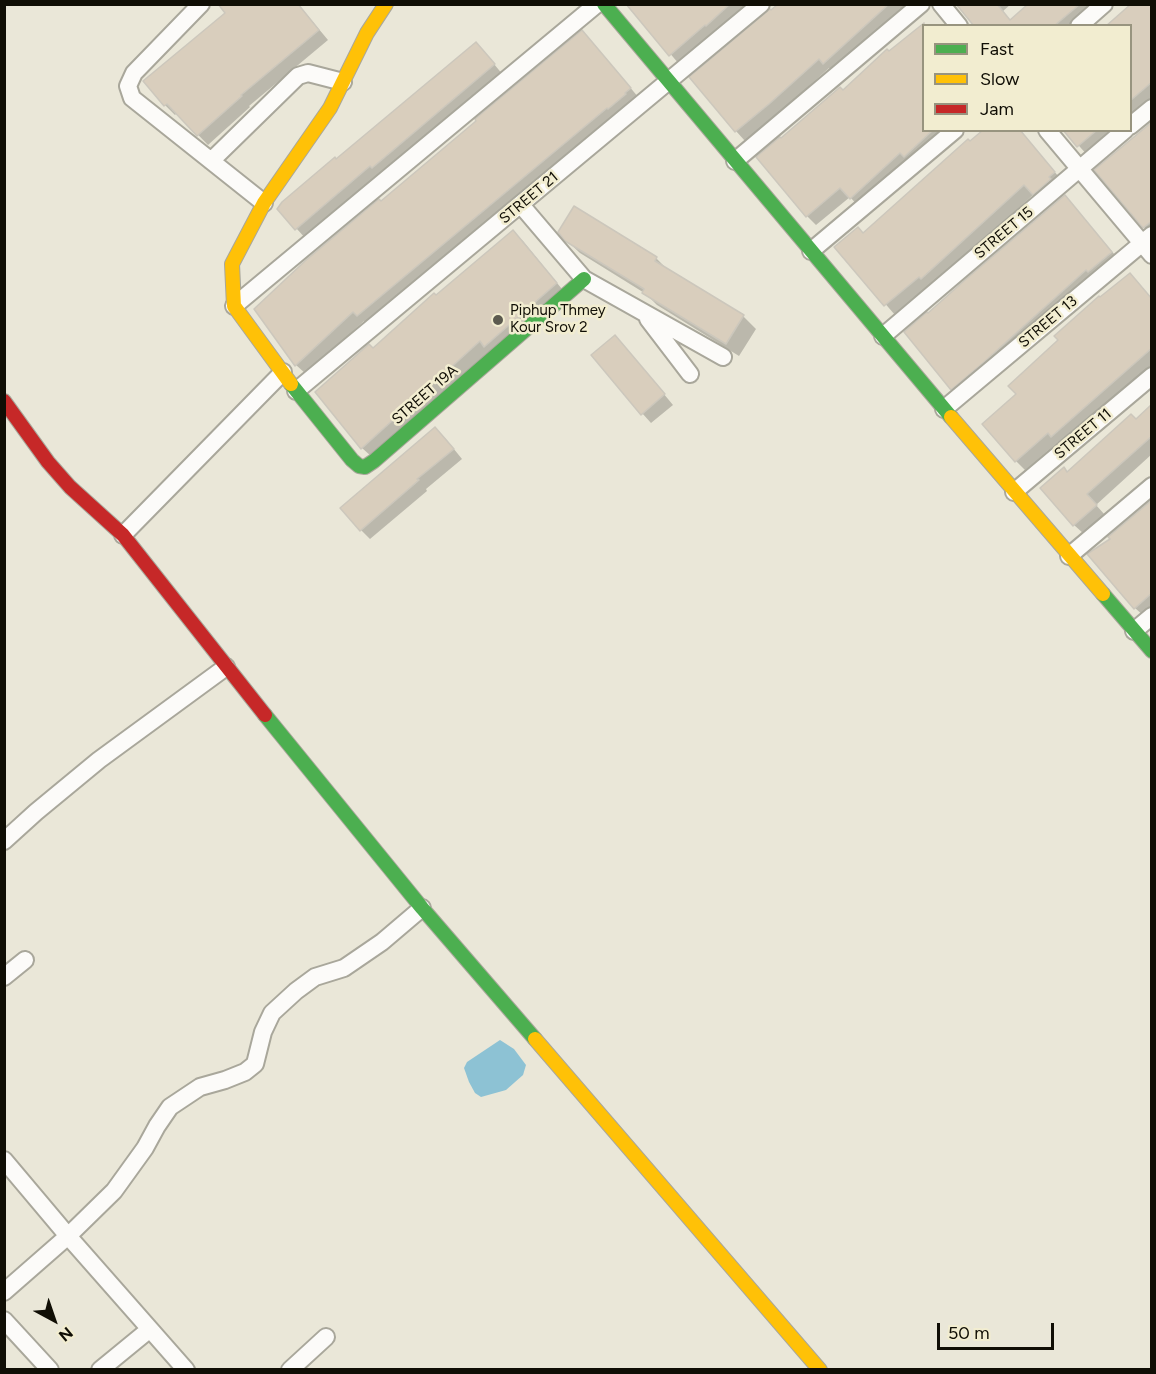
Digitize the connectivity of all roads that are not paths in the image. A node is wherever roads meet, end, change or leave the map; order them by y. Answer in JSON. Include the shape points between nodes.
{"nodes":[{"id":1,"x":201,"y":4,"type":"edge"},
{"id":2,"x":386,"y":4,"type":"edge"},
{"id":3,"x":597,"y":4,"type":"edge"},
{"id":4,"x":604,"y":4,"type":"edge"},
{"id":5,"x":761,"y":4,"type":"edge"},
{"id":6,"x":921,"y":4,"type":"edge"},
{"id":7,"x":941,"y":4,"type":"edge"},
{"id":8,"x":1104,"y":4,"type":"edge"},
{"id":9,"x":957,"y":24,"type":"edge"},
{"id":10,"x":1081,"y":24,"type":"edge"},
{"id":11,"x":343,"y":82,"type":"junction"},
{"id":12,"x":669,"y":82,"type":"junction"},
{"id":13,"x":1152,"y":108,"type":"edge"},
{"id":14,"x":1132,"y":125,"type":"edge"},
{"id":15,"x":953,"y":132,"type":"edge"},
{"id":16,"x":1049,"y":132,"type":"edge"},
{"id":17,"x":1123,"y":132,"type":"edge"},
{"id":18,"x":211,"y":161,"type":"junction"},
{"id":19,"x":735,"y":161,"type":"junction"},
{"id":20,"x":1079,"y":169,"type":"junction"},
{"id":21,"x":264,"y":203,"type":"junction"},
{"id":22,"x":521,"y":205,"type":"junction"},
{"id":23,"x":1148,"y":244,"type":"edge"},
{"id":24,"x":811,"y":251,"type":"junction"},
{"id":25,"x":584,"y":279,"type":"junction"},
{"id":26,"x":234,"y":306,"type":"junction"},
{"id":27,"x":644,"y":313,"type":"junction"},
{"id":28,"x":883,"y":336,"type":"junction"},
{"id":29,"x":723,"y":357,"type":"dead end"},
{"id":30,"x":283,"y":372,"type":"junction"},
{"id":31,"x":690,"y":374,"type":"dead end"},
{"id":32,"x":1152,"y":376,"type":"edge"},
{"id":33,"x":296,"y":391,"type":"junction"},
{"id":34,"x":4,"y":401,"type":"edge"},
{"id":35,"x":944,"y":409,"type":"junction"},
{"id":36,"x":1152,"y":486,"type":"edge"},
{"id":37,"x":1014,"y":492,"type":"junction"},
{"id":38,"x":123,"y":535,"type":"junction"},
{"id":39,"x":1069,"y":556,"type":"junction"},
{"id":40,"x":1152,"y":616,"type":"edge"},
{"id":41,"x":1134,"y":631,"type":"junction"},
{"id":42,"x":1152,"y":651,"type":"edge"},
{"id":43,"x":226,"y":667,"type":"junction"},
{"id":44,"x":4,"y":841,"type":"edge"},
{"id":45,"x":422,"y":908,"type":"junction"},
{"id":46,"x":25,"y":960,"type":"dead end"},
{"id":47,"x":4,"y":977,"type":"edge"},
{"id":48,"x":4,"y":1160,"type":"edge"},
{"id":49,"x":68,"y":1236,"type":"junction"},
{"id":50,"x":4,"y":1292,"type":"edge"},
{"id":51,"x":4,"y":1320,"type":"edge"},
{"id":52,"x":150,"y":1329,"type":"junction"},
{"id":53,"x":326,"y":1338,"type":"dead end"},
{"id":54,"x":50,"y":1370,"type":"edge"},
{"id":55,"x":100,"y":1370,"type":"edge"},
{"id":56,"x":186,"y":1370,"type":"edge"},
{"id":57,"x":290,"y":1370,"type":"edge"},
{"id":58,"x":820,"y":1370,"type":"edge"}],
"edges":[{"from":1,"to":18,"type":"street","via":[[134,73],[129,86],[132,98]]},
{"from":2,"to":11,"type":"street"},
{"from":3,"to":26,"type":"street"},
{"from":4,"to":12,"type":"street"},
{"from":5,"to":12,"type":"street","name":"STREET 21"},
{"from":6,"to":19,"type":"street"},
{"from":7,"to":9,"type":"street"},
{"from":8,"to":10,"type":"street"},
{"from":11,"to":18,"type":"street","via":[[308,73],[298,76]]},
{"from":11,"to":21,"type":"street","via":[[330,108]]},
{"from":12,"to":19,"type":"street"},
{"from":12,"to":22,"type":"street","name":"STREET 21"},
{"from":13,"to":14,"type":"street"},
{"from":15,"to":24,"type":"street"},
{"from":16,"to":20,"type":"street"},
{"from":17,"to":20,"type":"street","name":"STREET 15"},
{"from":18,"to":21,"type":"street"},
{"from":19,"to":24,"type":"street"},
{"from":20,"to":23,"type":"street"},
{"from":20,"to":28,"type":"street","name":"STREET 15"},
{"from":21,"to":26,"type":"street","via":[[232,264]]},
{"from":22,"to":25,"type":"street"},
{"from":22,"to":33,"type":"street","name":"STREET 21"},
{"from":23,"to":35,"type":"street","name":"STREET 13"},
{"from":24,"to":28,"type":"street"},
{"from":25,"to":27,"type":"street"},
{"from":25,"to":33,"type":"street","name":"STREET 19A","via":[[365,467],[352,460]]},
{"from":26,"to":30,"type":"street"},
{"from":27,"to":29,"type":"street"},
{"from":27,"to":31,"type":"street"},
{"from":28,"to":35,"type":"street"},
{"from":30,"to":33,"type":"street"},
{"from":30,"to":38,"type":"street"},
{"from":32,"to":37,"type":"street","name":"STREET 11"},
{"from":34,"to":38,"type":"street","via":[[63,479]]},
{"from":35,"to":37,"type":"street"},
{"from":36,"to":39,"type":"street"},
{"from":37,"to":39,"type":"street"},
{"from":38,"to":43,"type":"street"},
{"from":39,"to":41,"type":"street"},
{"from":40,"to":41,"type":"street"},
{"from":41,"to":42,"type":"street"},
{"from":43,"to":44,"type":"street","via":[[99,760]]},
{"from":43,"to":45,"type":"street"},
{"from":45,"to":49,"type":"street","via":[[382,942],[344,968],[315,977],[272,1013],[255,1064],[245,1072],[200,1087],[170,1107],[114,1191]]},
{"from":45,"to":58,"type":"street"},
{"from":46,"to":47,"type":"street"},
{"from":48,"to":49,"type":"street"},
{"from":49,"to":50,"type":"street"},
{"from":49,"to":52,"type":"street"},
{"from":51,"to":54,"type":"street"},
{"from":52,"to":55,"type":"street"},
{"from":52,"to":56,"type":"street"},
{"from":53,"to":57,"type":"street"}]}
